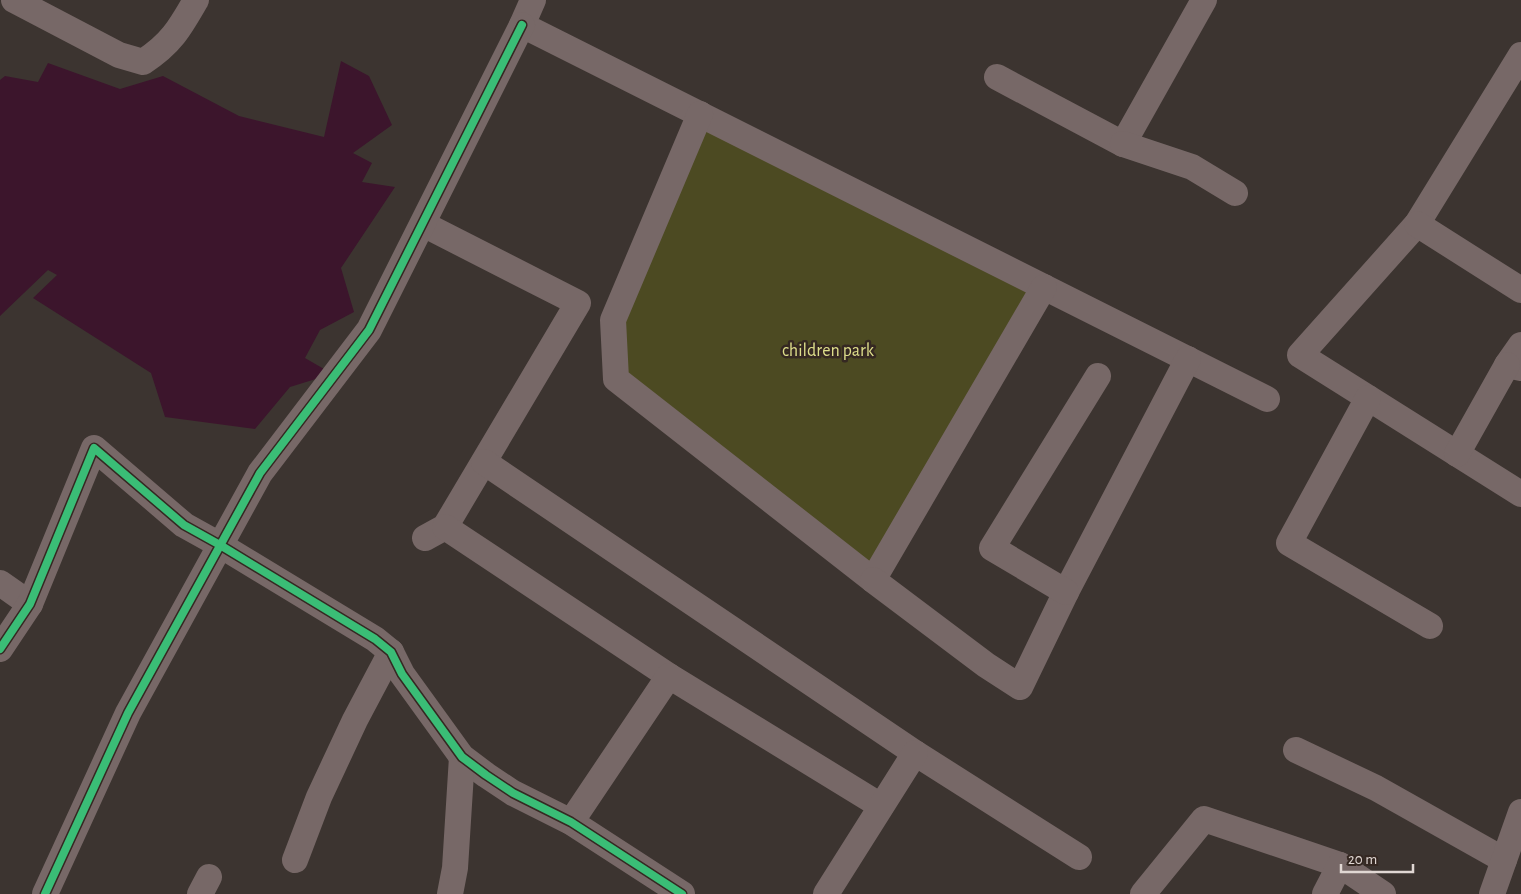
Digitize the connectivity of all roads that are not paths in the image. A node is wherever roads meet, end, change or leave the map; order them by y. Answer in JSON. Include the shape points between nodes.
{"nodes":[{"id":1,"x":14,"y":0,"type":"edge"},
{"id":2,"x":196,"y":0,"type":"edge"},
{"id":3,"x":533,"y":0,"type":"edge"},
{"id":4,"x":1204,"y":0,"type":"edge"},
{"id":5,"x":522,"y":25,"type":"junction"},
{"id":6,"x":1521,"y":55,"type":"edge"},
{"id":7,"x":997,"y":77,"type":"dead end"},
{"id":8,"x":700,"y":114,"type":"junction"},
{"id":9,"x":1123,"y":144,"type":"junction"},
{"id":10,"x":1235,"y":193,"type":"dead end"},
{"id":11,"x":423,"y":224,"type":"junction"},
{"id":12,"x":1416,"y":224,"type":"junction"},
{"id":13,"x":1044,"y":287,"type":"junction"},
{"id":14,"x":1521,"y":290,"type":"edge"},
{"id":15,"x":1188,"y":359,"type":"junction"},
{"id":16,"x":1516,"y":359,"type":"edge"},
{"id":17,"x":1098,"y":376,"type":"dead end"},
{"id":18,"x":1368,"y":398,"type":"junction"},
{"id":19,"x":1267,"y":399,"type":"dead end"},
{"id":20,"x":1457,"y":454,"type":"junction"},
{"id":21,"x":484,"y":462,"type":"junction"},
{"id":22,"x":1521,"y":494,"type":"edge"},
{"id":23,"x":220,"y":545,"type":"junction"},
{"id":24,"x":873,"y":580,"type":"junction"},
{"id":25,"x":0,"y":584,"type":"edge"},
{"id":26,"x":1066,"y":592,"type":"junction"},
{"id":27,"x":30,"y":604,"type":"junction"},
{"id":28,"x":1430,"y":626,"type":"dead end"},
{"id":29,"x":0,"y":649,"type":"edge"},
{"id":30,"x":391,"y":652,"type":"junction"},
{"id":31,"x":669,"y":676,"type":"junction"},
{"id":32,"x":1296,"y":750,"type":"dead end"},
{"id":33,"x":915,"y":753,"type":"junction"},
{"id":34,"x":462,"y":757,"type":"junction"},
{"id":35,"x":882,"y":806,"type":"junction"},
{"id":36,"x":1521,"y":812,"type":"edge"},
{"id":37,"x":571,"y":822,"type":"junction"},
{"id":38,"x":1079,"y":857,"type":"dead end"},
{"id":39,"x":295,"y":860,"type":"dead end"},
{"id":40,"x":1504,"y":860,"type":"junction"},
{"id":41,"x":1340,"y":865,"type":"junction"},
{"id":42,"x":45,"y":894,"type":"edge"},
{"id":43,"x":450,"y":894,"type":"edge"},
{"id":44,"x":682,"y":894,"type":"edge"},
{"id":45,"x":826,"y":894,"type":"edge"},
{"id":46,"x":1143,"y":894,"type":"edge"},
{"id":47,"x":1325,"y":894,"type":"edge"},
{"id":48,"x":1383,"y":894,"type":"edge"},
{"id":49,"x":1492,"y":894,"type":"edge"}],
"edges":[{"from":1,"to":2,"type":"street","via":[[119,55],[143,62],[179,30]]},
{"from":3,"to":5,"type":"street"},
{"from":4,"to":9,"type":"street"},
{"from":5,"to":8,"type":"street"},
{"from":5,"to":11,"type":"street"},
{"from":6,"to":12,"type":"street"},
{"from":7,"to":9,"type":"street"},
{"from":8,"to":13,"type":"street"},
{"from":8,"to":24,"type":"street","via":[[613,320],[616,379]]},
{"from":9,"to":10,"type":"street","via":[[1192,167]]},
{"from":11,"to":21,"type":"street","via":[[578,303]]},
{"from":11,"to":23,"type":"street","via":[[369,330],[260,473]]},
{"from":12,"to":14,"type":"street"},
{"from":12,"to":18,"type":"street","via":[[1300,355]]},
{"from":13,"to":15,"type":"street"},
{"from":13,"to":24,"type":"street"},
{"from":15,"to":19,"type":"street"},
{"from":15,"to":26,"type":"street"},
{"from":16,"to":20,"type":"street"},
{"from":17,"to":26,"type":"street","via":[[992,548]]},
{"from":18,"to":20,"type":"street"},
{"from":18,"to":28,"type":"street","via":[[1289,543]]},
{"from":20,"to":22,"type":"street"},
{"from":21,"to":31,"type":"street","via":[[435,533]]},
{"from":21,"to":33,"type":"street"},
{"from":23,"to":27,"type":"street","via":[[184,525],[94,448]]},
{"from":23,"to":30,"type":"street","via":[[375,638]]},
{"from":23,"to":42,"type":"street","via":[[128,713]]},
{"from":24,"to":26,"type":"street","via":[[1020,688]]},
{"from":25,"to":27,"type":"street"},
{"from":27,"to":29,"type":"street"},
{"from":30,"to":34,"type":"street","via":[[402,674]]},
{"from":30,"to":39,"type":"street","via":[[319,797]]},
{"from":31,"to":35,"type":"street"},
{"from":31,"to":37,"type":"street"},
{"from":32,"to":40,"type":"street","via":[[1376,788]]},
{"from":33,"to":35,"type":"street"},
{"from":33,"to":38,"type":"street"},
{"from":34,"to":37,"type":"street","via":[[514,792]]},
{"from":34,"to":43,"type":"street","via":[[455,868]]},
{"from":35,"to":45,"type":"street"},
{"from":36,"to":40,"type":"street"},
{"from":37,"to":44,"type":"street"},
{"from":40,"to":49,"type":"street"},
{"from":41,"to":46,"type":"street","via":[[1204,819]]},
{"from":41,"to":47,"type":"street"},
{"from":41,"to":48,"type":"street"}]}
